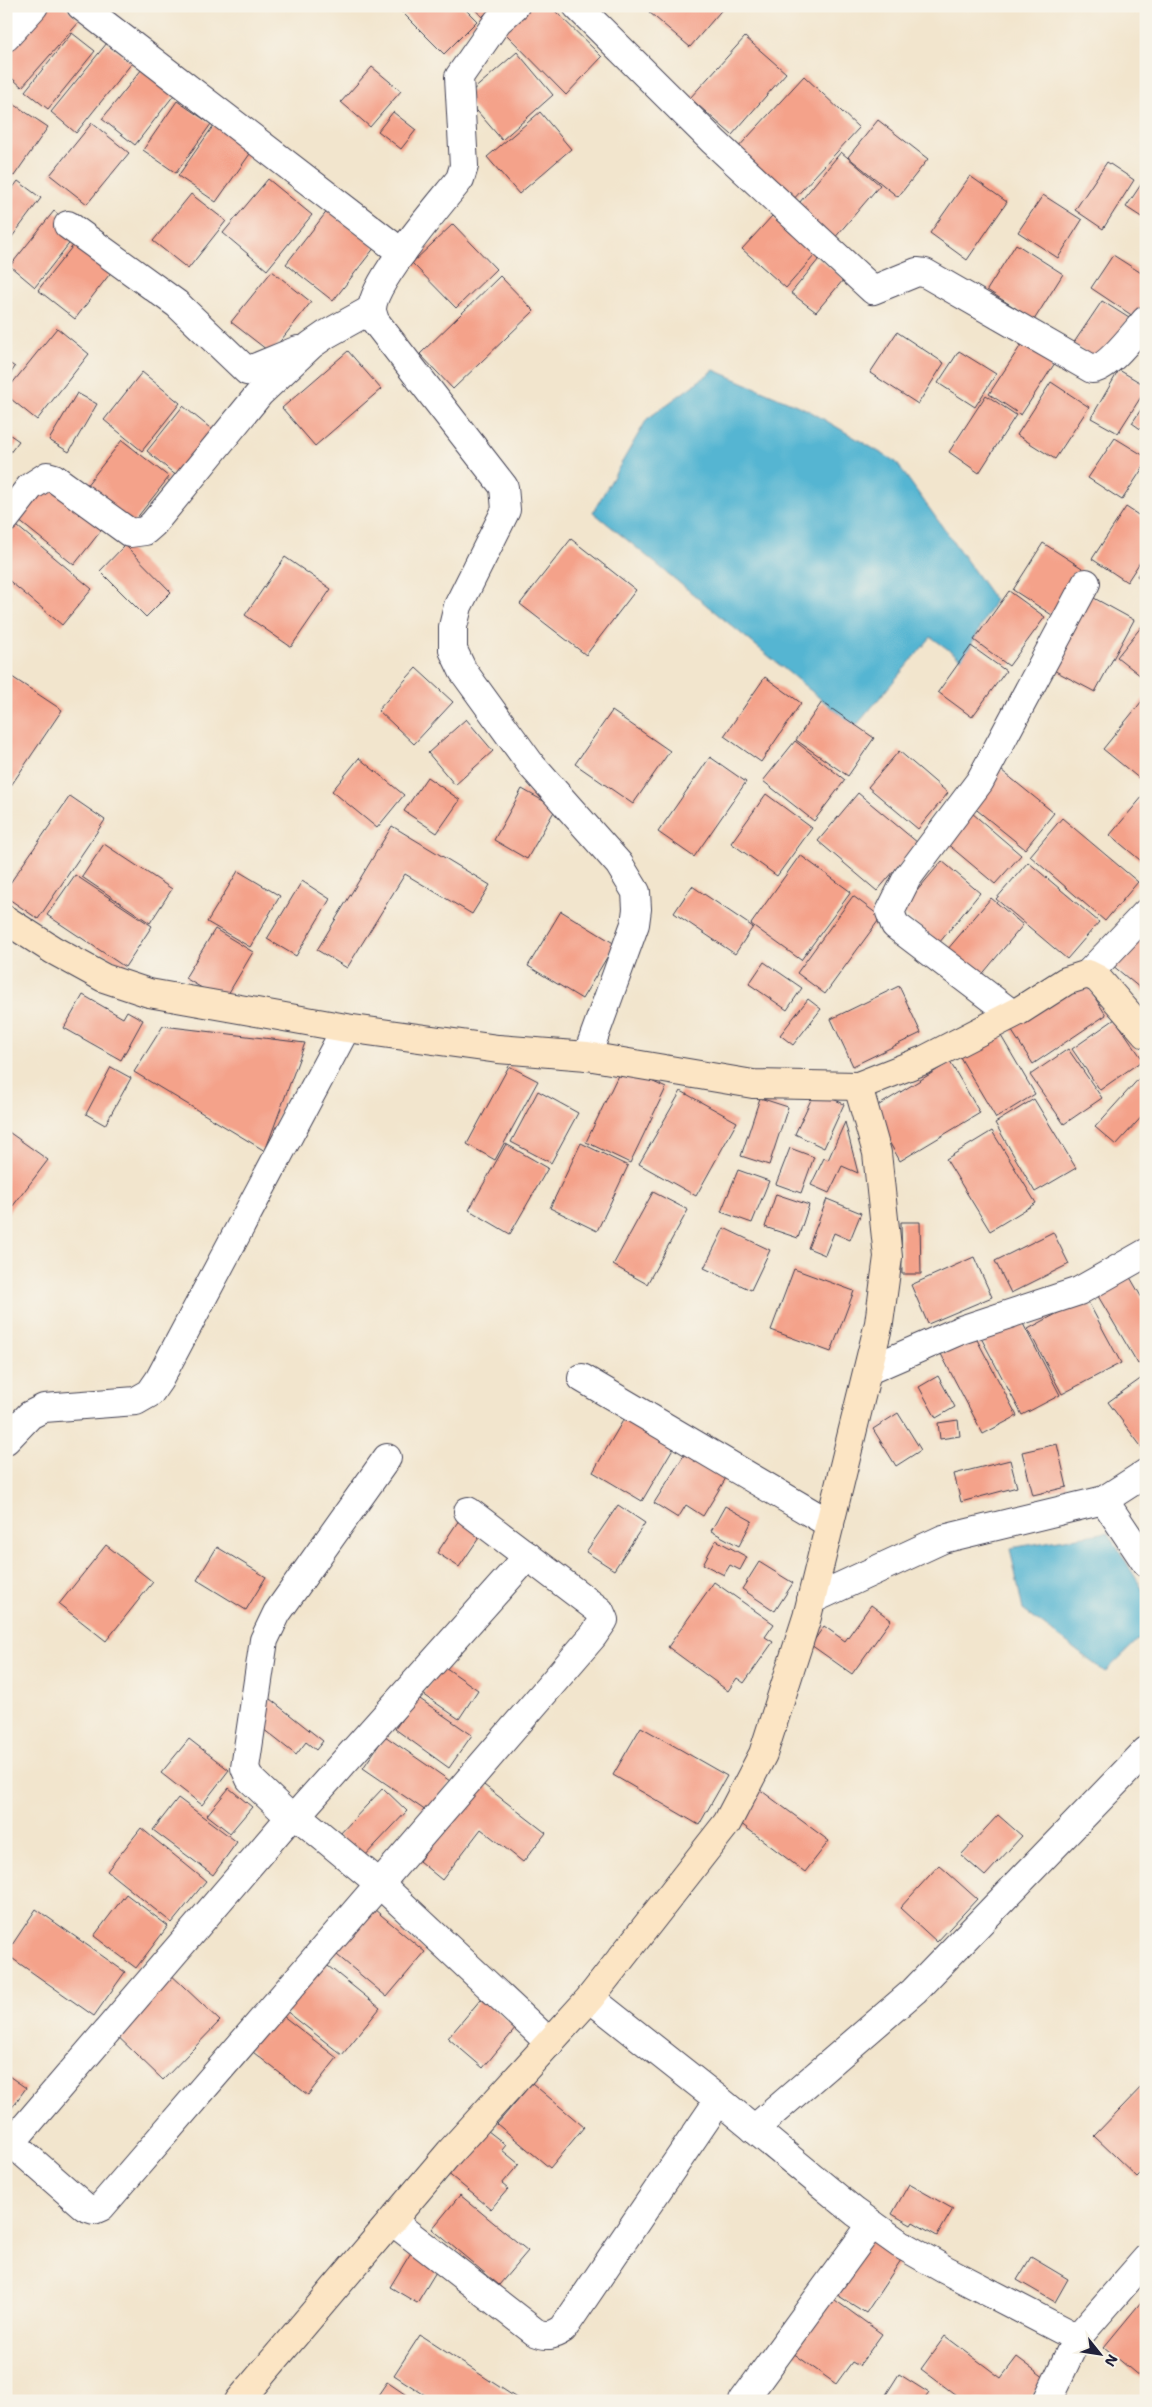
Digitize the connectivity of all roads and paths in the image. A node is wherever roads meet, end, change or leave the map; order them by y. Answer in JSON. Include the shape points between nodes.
{"nodes":[{"id":1,"x":34,"y":6,"type":"edge"},
{"id":2,"x":81,"y":6,"type":"edge"},
{"id":3,"x":515,"y":6,"type":"edge"},
{"id":4,"x":576,"y":6,"type":"edge"},
{"id":5,"x":6,"y":37,"type":"edge"},
{"id":6,"x":68,"y":225,"type":"dead end"},
{"id":7,"x":402,"y":253,"type":"junction"},
{"id":8,"x":372,"y":309,"type":"junction"},
{"id":9,"x":1146,"y":320,"type":"edge"},
{"id":10,"x":311,"y":345,"type":"junction"},
{"id":11,"x":6,"y":518,"type":"edge"},
{"id":12,"x":1086,"y":583,"type":"dead end"},
{"id":13,"x":1146,"y":913,"type":"edge"},
{"id":14,"x":6,"y":920,"type":"edge"},
{"id":15,"x":1088,"y":974,"type":"junction"},
{"id":16,"x":1012,"y":1014,"type":"junction"},
{"id":17,"x":346,"y":1028,"type":"junction"},
{"id":18,"x":1146,"y":1034,"type":"edge"},
{"id":19,"x":587,"y":1056,"type":"junction"},
{"id":20,"x":858,"y":1086,"type":"junction"},
{"id":21,"x":1146,"y":1253,"type":"edge"},
{"id":22,"x":869,"y":1370,"type":"junction"},
{"id":23,"x":582,"y":1378,"type":"dead end"},
{"id":24,"x":6,"y":1440,"type":"edge"},
{"id":25,"x":387,"y":1458,"type":"dead end"},
{"id":26,"x":1146,"y":1473,"type":"edge"},
{"id":27,"x":1104,"y":1500,"type":"junction"},
{"id":28,"x":468,"y":1511,"type":"dead end"},
{"id":29,"x":830,"y":1524,"type":"junction"},
{"id":30,"x":528,"y":1556,"type":"junction"},
{"id":31,"x":1146,"y":1563,"type":"edge"},
{"id":32,"x":811,"y":1600,"type":"junction"},
{"id":33,"x":1146,"y":1751,"type":"edge"},
{"id":34,"x":292,"y":1818,"type":"junction"},
{"id":35,"x":381,"y":1885,"type":"junction"},
{"id":36,"x":590,"y":1998,"type":"junction"},
{"id":37,"x":550,"y":2043,"type":"junction"},
{"id":38,"x":719,"y":2100,"type":"junction"},
{"id":39,"x":754,"y":2129,"type":"junction"},
{"id":40,"x":9,"y":2146,"type":"edge"},
{"id":41,"x":392,"y":2221,"type":"junction"},
{"id":42,"x":872,"y":2224,"type":"junction"},
{"id":43,"x":1146,"y":2259,"type":"edge"},
{"id":44,"x":1077,"y":2338,"type":"junction"},
{"id":45,"x":239,"y":2401,"type":"edge"},
{"id":46,"x":743,"y":2401,"type":"edge"},
{"id":47,"x":1047,"y":2401,"type":"edge"}],
"edges":[{"from":1,"to":5,"type":"street"},
{"from":2,"to":7,"type":"street"},
{"from":3,"to":7,"type":"street","via":[[498,21],[459,77],[464,166],[460,179]]},
{"from":4,"to":9,"type":"street","via":[[713,141],[873,290],[918,272],[925,273],[1092,370],[1109,361]]},
{"from":6,"to":10,"type":"street","via":[[177,304],[247,371]]},
{"from":7,"to":8,"type":"street","via":[[375,298]]},
{"from":8,"to":10,"type":"street"},
{"from":8,"to":19,"type":"street","via":[[375,321],[504,488],[506,510],[458,606],[453,627],[453,650],[462,671],[532,766],[619,864],[636,892],[635,924]]},
{"from":10,"to":11,"type":"street","via":[[260,393],[145,531],[130,533],[47,476],[30,487]]},
{"from":12,"to":16,"type":"street","via":[[980,781],[907,878],[890,912],[895,925]]},
{"from":13,"to":15,"type":"street"},
{"from":14,"to":17,"type":"street","via":[[104,978],[149,993]]},
{"from":15,"to":16,"type":"street","via":[[1066,981]]},
{"from":15,"to":18,"type":"street","via":[[1098,979]]},
{"from":16,"to":20,"type":"street","via":[[924,1060]]},
{"from":17,"to":19,"type":"street","via":[[498,1049]]},
{"from":17,"to":24,"type":"street","via":[[150,1393],[136,1401],[44,1408],[30,1415]]},
{"from":19,"to":20,"type":"street","via":[[753,1084]]},
{"from":20,"to":22,"type":"street","via":[[877,1153],[888,1257]]},
{"from":21,"to":22,"type":"street","via":[[1079,1292],[961,1330]]},
{"from":22,"to":29,"type":"street"},
{"from":23,"to":29,"type":"street"},
{"from":25,"to":34,"type":"street","via":[[277,1613],[264,1640],[245,1768],[250,1779]]},
{"from":26,"to":27,"type":"street"},
{"from":27,"to":31,"type":"street"},
{"from":27,"to":32,"type":"street","via":[[943,1539]]},
{"from":28,"to":30,"type":"street"},
{"from":29,"to":32,"type":"street"},
{"from":30,"to":34,"type":"street"},
{"from":30,"to":35,"type":"street","via":[[600,1611],[604,1620]]},
{"from":32,"to":36,"type":"street","via":[[762,1754],[727,1823]]},
{"from":33,"to":39,"type":"street","via":[[914,1991]]},
{"from":34,"to":35,"type":"street","via":[[300,1818]]},
{"from":34,"to":40,"type":"street"},
{"from":35,"to":37,"type":"street"},
{"from":35,"to":40,"type":"street","via":[[102,2207],[94,2210],[85,2207]]},
{"from":36,"to":37,"type":"street"},
{"from":36,"to":38,"type":"street"},
{"from":37,"to":41,"type":"street"},
{"from":38,"to":39,"type":"street"},
{"from":38,"to":41,"type":"street","via":[[563,2329],[554,2336],[546,2337],[535,2332]]},
{"from":39,"to":42,"type":"street"},
{"from":41,"to":45,"type":"street"},
{"from":42,"to":44,"type":"street","via":[[944,2269]]},
{"from":42,"to":46,"type":"street"},
{"from":43,"to":44,"type":"street"},
{"from":44,"to":47,"type":"street"}]}
